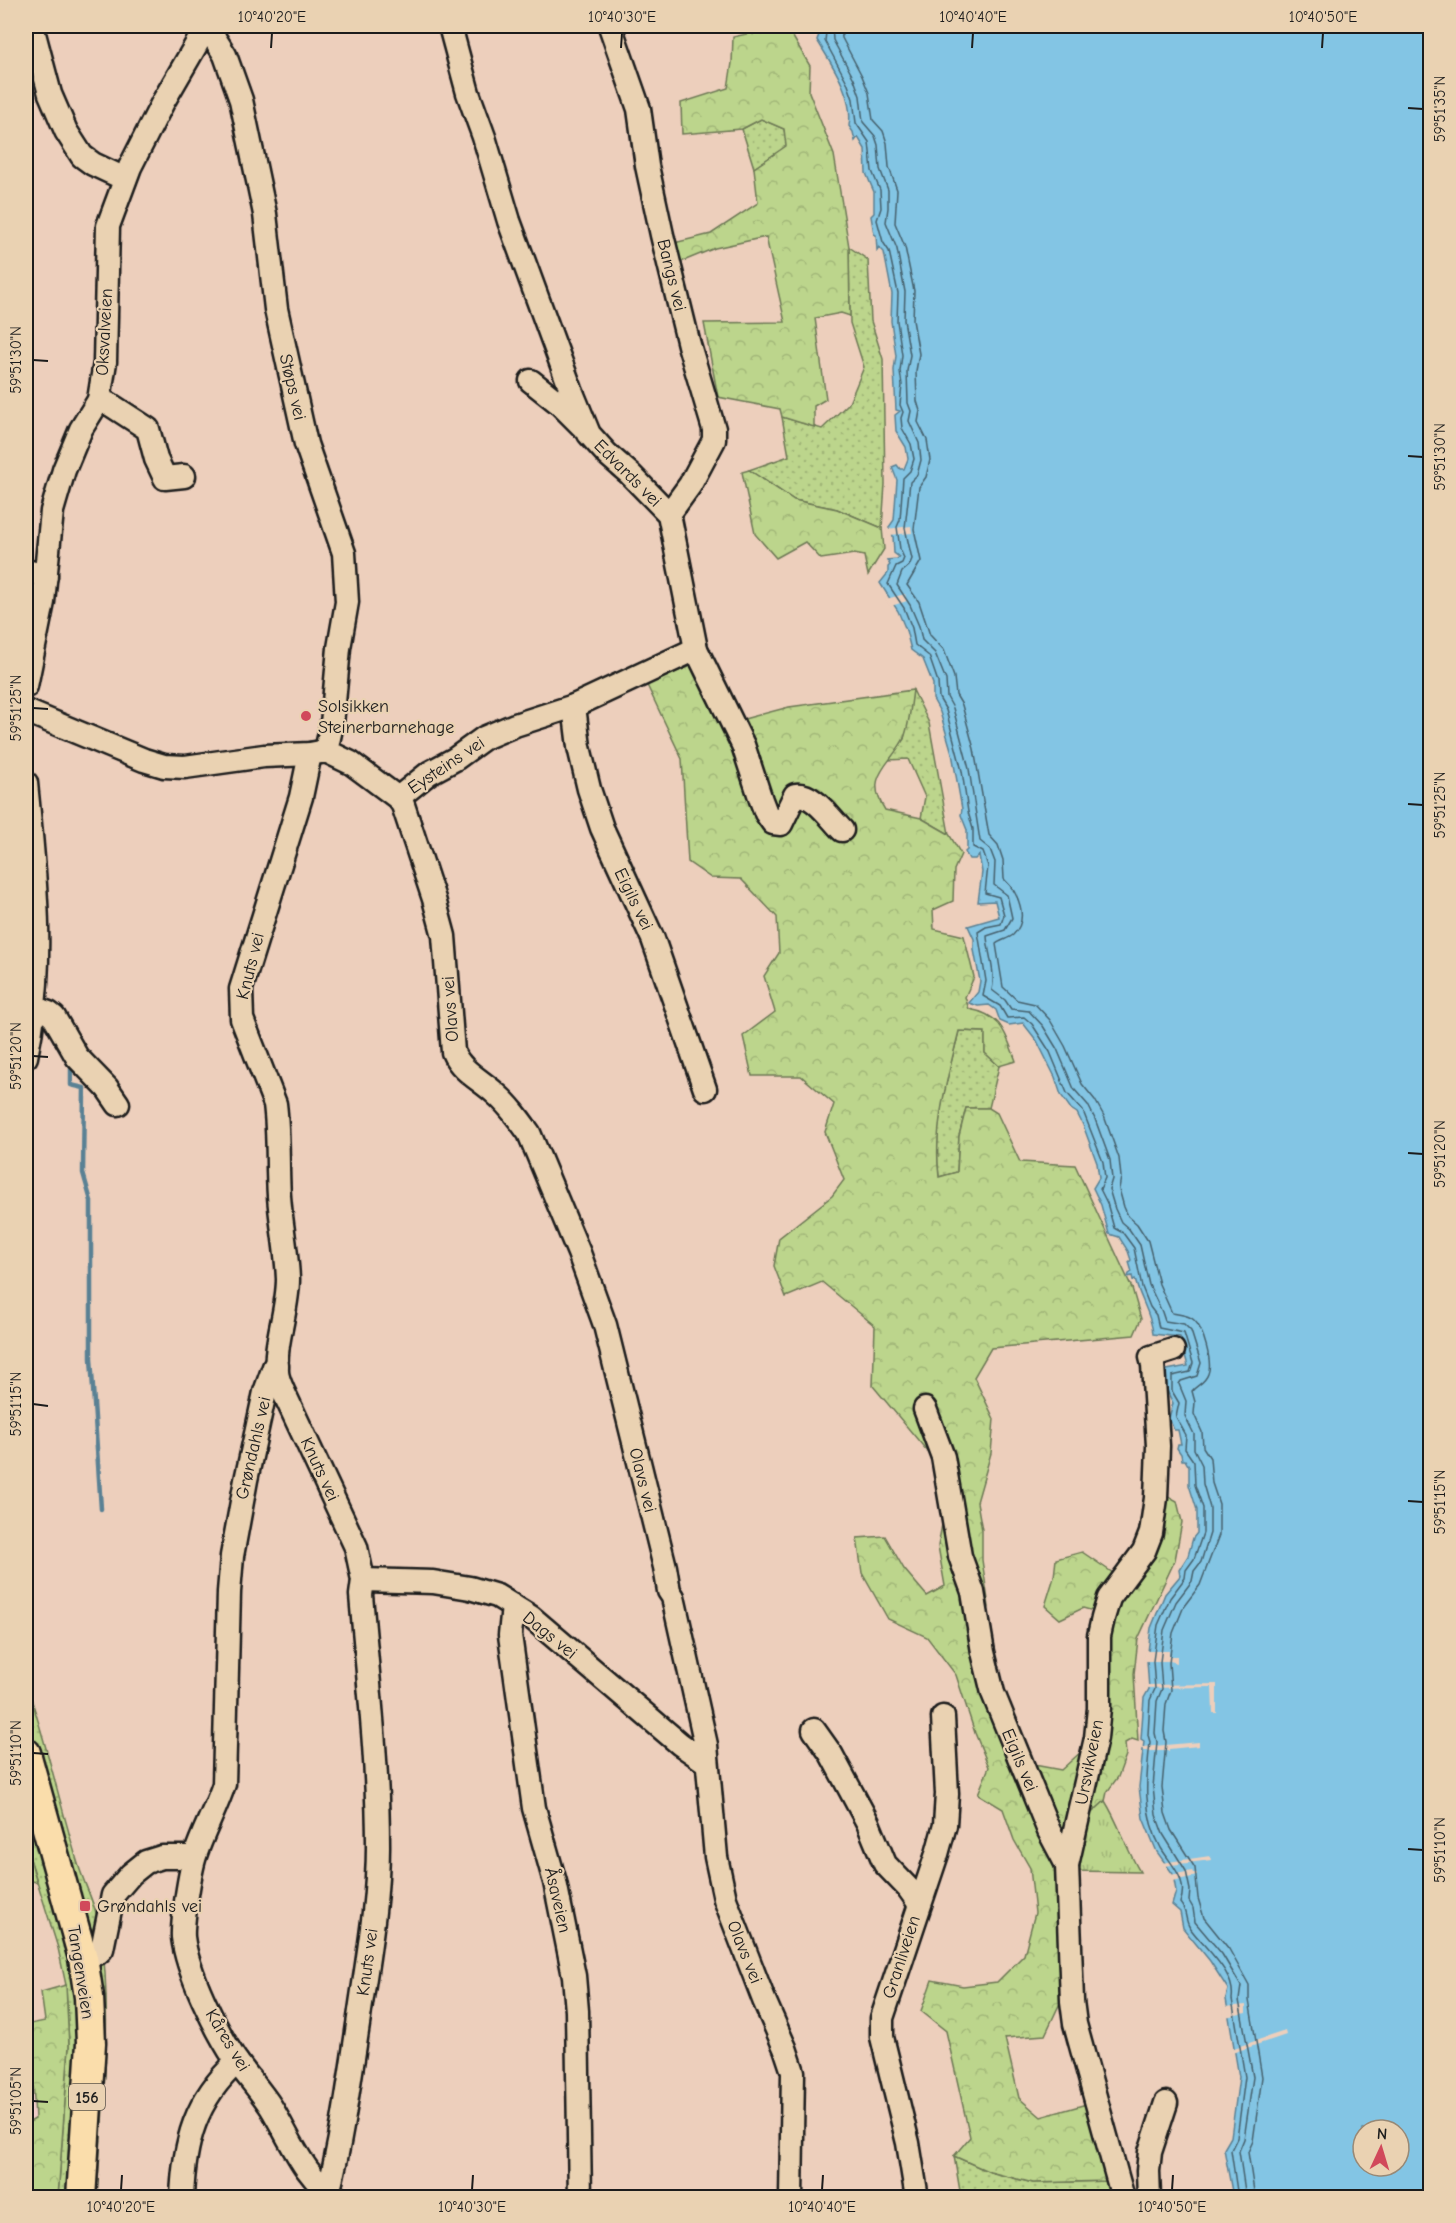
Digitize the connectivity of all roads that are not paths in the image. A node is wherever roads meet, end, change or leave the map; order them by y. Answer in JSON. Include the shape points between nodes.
{"nodes":[{"id":1,"x":32,"y":26,"type":"edge"},
{"id":2,"x":207,"y":26,"type":"edge"},
{"id":3,"x":450,"y":26,"type":"edge"},
{"id":4,"x":610,"y":26,"type":"edge"},
{"id":5,"x":125,"y":179,"type":"junction"},
{"id":6,"x":531,"y":381,"type":"dead end"},
{"id":7,"x":99,"y":400,"type":"junction"},
{"id":8,"x":589,"y":434,"type":"junction"},
{"id":9,"x":184,"y":476,"type":"dead end"},
{"id":10,"x":669,"y":514,"type":"junction"},
{"id":11,"x":36,"y":573,"type":"edge"},
{"id":12,"x":696,"y":649,"type":"junction"},
{"id":13,"x":26,"y":686,"type":"edge"},
{"id":14,"x":574,"y":706,"type":"junction"},
{"id":15,"x":26,"y":711,"type":"edge"},
{"id":16,"x":318,"y":753,"type":"junction"},
{"id":17,"x":26,"y":783,"type":"edge"},
{"id":18,"x":398,"y":798,"type":"junction"},
{"id":19,"x":842,"y":830,"type":"dead end"},
{"id":20,"x":35,"y":1008,"type":"junction"},
{"id":21,"x":26,"y":1057,"type":"edge"},
{"id":22,"x":705,"y":1089,"type":"dead end"},
{"id":23,"x":118,"y":1104,"type":"dead end"},
{"id":24,"x":1173,"y":1350,"type":"dead end"},
{"id":25,"x":277,"y":1366,"type":"junction"},
{"id":26,"x":925,"y":1409,"type":"dead end"},
{"id":27,"x":363,"y":1580,"type":"junction"},
{"id":28,"x":513,"y":1606,"type":"junction"},
{"id":29,"x":943,"y":1717,"type":"dead end"},
{"id":30,"x":814,"y":1730,"type":"dead end"},
{"id":31,"x":26,"y":1760,"type":"edge"},
{"id":32,"x":706,"y":1762,"type":"junction"},
{"id":33,"x":194,"y":1857,"type":"junction"},
{"id":34,"x":1067,"y":1865,"type":"junction"},
{"id":35,"x":919,"y":1903,"type":"junction"},
{"id":36,"x":83,"y":1958,"type":"junction"},
{"id":37,"x":237,"y":2062,"type":"junction"},
{"id":38,"x":1166,"y":2103,"type":"dead end"},
{"id":39,"x":331,"y":2196,"type":"edge"},
{"id":40,"x":575,"y":2196,"type":"edge"},
{"id":41,"x":81,"y":2198,"type":"edge"},
{"id":42,"x":182,"y":2198,"type":"edge"},
{"id":43,"x":791,"y":2198,"type":"edge"},
{"id":44,"x":917,"y":2198,"type":"edge"},
{"id":45,"x":1123,"y":2198,"type":"edge"},
{"id":46,"x":1149,"y":2198,"type":"edge"}],
"edges":[{"from":1,"to":5,"type":"street","via":[[50,94],[76,147],[93,164]]},
{"from":2,"to":5,"type":"street","name":"Oksvalveien"},
{"from":2,"to":16,"type":"street","name":"Støps vei","via":[[225,55],[241,100],[265,214],[276,309],[306,444],[345,553],[347,602],[332,724]]},
{"from":3,"to":8,"type":"street","name":"Edvards vei","via":[[509,221]]},
{"from":4,"to":10,"type":"street","name":"Bangs vei","via":[[639,109],[662,235],[714,429],[714,440]]},
{"from":5,"to":7,"type":"street","name":"Oksvalveien","via":[[108,226],[105,362]]},
{"from":6,"to":8,"type":"street"},
{"from":7,"to":9,"type":"street","via":[[148,429],[165,478]]},
{"from":7,"to":11,"type":"street","name":"Oksvalveien","via":[[64,470]]},
{"from":8,"to":10,"type":"street","name":"Edvards vei"},
{"from":10,"to":12,"type":"street","name":"Edvards vei"},
{"from":11,"to":13,"type":"street","name":"Oksvalveien","via":[[43,602]]},
{"from":12,"to":14,"type":"street","name":"Eysteins vei"},
{"from":12,"to":19,"type":"street","name":"Edvards vei","via":[[743,745],[770,820],[781,824],[791,799],[798,794],[813,801]]},
{"from":14,"to":18,"type":"street","name":"Eysteins vei","via":[[484,738]]},
{"from":14,"to":22,"type":"street","name":"Eigils vei","via":[[588,789],[653,939]]},
{"from":15,"to":16,"type":"street","name":"Eysteins vei","via":[[164,766]]},
{"from":16,"to":18,"type":"street","name":"Eysteins vei","via":[[351,763]]},
{"from":16,"to":25,"type":"street","name":"Knuts vei","via":[[241,989],[242,1019],[276,1104],[281,1228],[288,1277]]},
{"from":17,"to":20,"type":"street","via":[[37,923]]},
{"from":18,"to":32,"type":"street","name":"Olavs vei","via":[[444,936],[456,1060],[496,1093],[529,1133],[605,1325],[669,1592],[674,1597],[706,1745]]},
{"from":20,"to":21,"type":"street"},
{"from":20,"to":23,"type":"street","via":[[54,1017],[77,1057]]},
{"from":24,"to":34,"type":"street","name":"Ursvikveien","via":[[1151,1357],[1158,1446],[1151,1533],[1144,1551],[1109,1598],[1103,1618],[1095,1738]]},
{"from":25,"to":27,"type":"street","name":"Knuts vei","via":[[284,1393],[356,1547]]},
{"from":25,"to":33,"type":"street","name":"Grøndahls vei","via":[[265,1392],[232,1556],[224,1784]]},
{"from":26,"to":34,"type":"street","name":"Eigils vei","via":[[943,1457],[990,1684],[1048,1831]]},
{"from":27,"to":28,"type":"street","name":"Dags vei","via":[[433,1582],[470,1588],[488,1592]]},
{"from":27,"to":39,"type":"street","name":"Knuts vei","via":[[378,1846],[369,1960]]},
{"from":28,"to":32,"type":"street","name":"Dags vei"},
{"from":28,"to":40,"type":"street","name":"Åsaveien","via":[[510,1635],[534,1808],[555,1882],[574,1976]]},
{"from":29,"to":35,"type":"street","name":"Granliveien","via":[[945,1825]]},
{"from":30,"to":35,"type":"street","via":[[868,1823],[885,1864]]},
{"from":31,"to":36,"type":"main road","name":"Tangenveien","number":"156"},
{"from":32,"to":43,"type":"street","name":"Olavs vei","via":[[724,1899],[793,2072]]},
{"from":33,"to":36,"type":"street","via":[[162,1857],[146,1862],[131,1874],[113,1895],[102,1949]]},
{"from":33,"to":37,"type":"street","name":"Kåres vei","via":[[184,1926],[185,1946],[204,2002]]},
{"from":34,"to":45,"type":"street","name":"Ursvikveien","via":[[1075,2024]]},
{"from":35,"to":44,"type":"street","name":"Granliveien","via":[[885,2007],[882,2037]]},
{"from":36,"to":41,"type":"main road","name":"Tangenveien","number":"156","via":[[91,2043]]},
{"from":37,"to":39,"type":"street","name":"Kåres vei","via":[[257,2086],[314,2179]]},
{"from":37,"to":42,"type":"street","via":[[211,2090],[197,2113],[186,2153]]},
{"from":38,"to":46,"type":"street","via":[[1150,2152]]}]}
